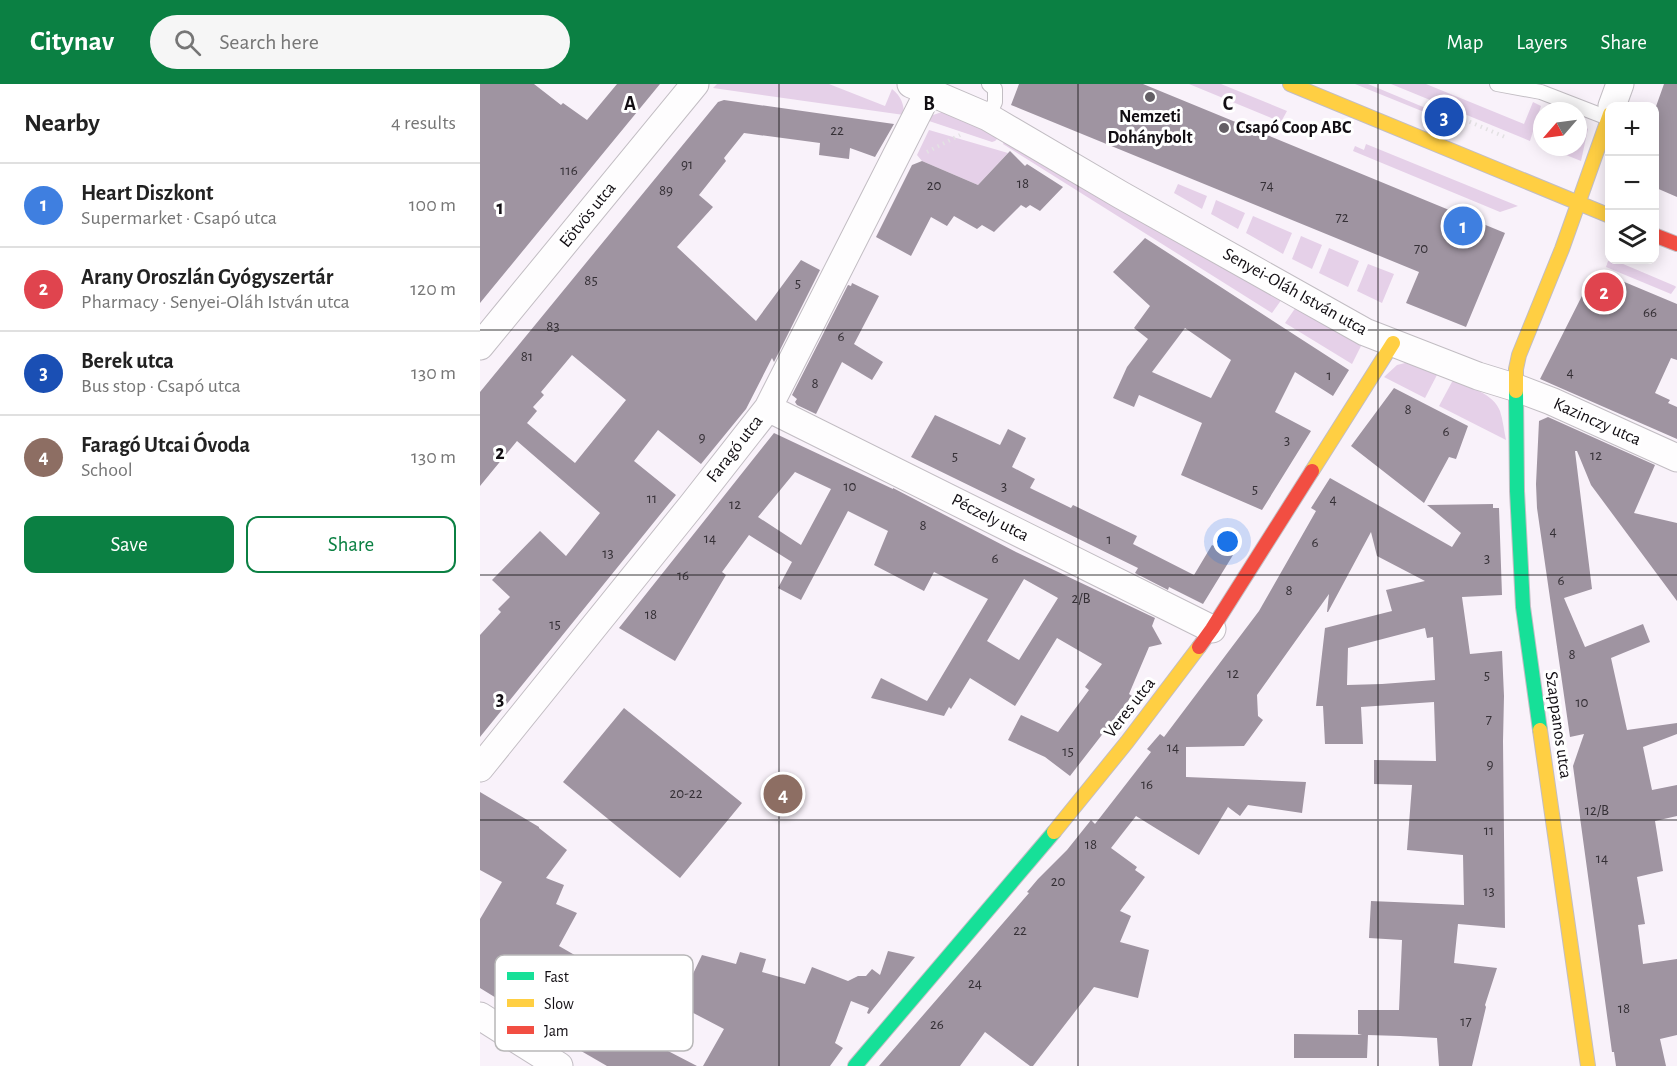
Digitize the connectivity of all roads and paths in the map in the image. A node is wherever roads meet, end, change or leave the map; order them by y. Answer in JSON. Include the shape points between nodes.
{"nodes":[{"id":1,"x":695,"y":84,"type":"edge"},
{"id":2,"x":989,"y":84,"type":"edge"},
{"id":3,"x":1290,"y":84,"type":"edge"},
{"id":4,"x":1497,"y":84,"type":"edge"},
{"id":5,"x":1620,"y":84,"type":"edge"},
{"id":6,"x":920,"y":88,"type":"edge"},
{"id":7,"x":1555,"y":90,"type":"edge"},
{"id":8,"x":1614,"y":102,"type":"edge"},
{"id":9,"x":1442,"y":110,"type":"dead end"},
{"id":10,"x":1605,"y":111,"type":"edge"},
{"id":11,"x":988,"y":117,"type":"junction"},
{"id":12,"x":1605,"y":128,"type":"edge"},
{"id":13,"x":960,"y":135,"type":"dead end"},
{"id":14,"x":1505,"y":137,"type":"dead end"},
{"id":15,"x":921,"y":156,"type":"dead end"},
{"id":16,"x":1579,"y":204,"type":"junction"},
{"id":17,"x":1605,"y":214,"type":"edge"},
{"id":18,"x":1659,"y":237,"type":"edge"},
{"id":19,"x":1677,"y":244,"type":"edge"},
{"id":20,"x":1393,"y":343,"type":"junction"},
{"id":21,"x":480,"y":346,"type":"edge"},
{"id":22,"x":1516,"y":388,"type":"junction"},
{"id":23,"x":768,"y":408,"type":"junction"},
{"id":24,"x":1677,"y":458,"type":"edge"},
{"id":25,"x":1212,"y":629,"type":"junction"},
{"id":26,"x":480,"y":768,"type":"edge"},
{"id":27,"x":480,"y":1016,"type":"edge"},
{"id":28,"x":495,"y":1025,"type":"edge"},
{"id":29,"x":535,"y":1051,"type":"edge"},
{"id":30,"x":559,"y":1066,"type":"edge"},
{"id":31,"x":855,"y":1066,"type":"edge"},
{"id":32,"x":1588,"y":1066,"type":"edge"}],
"edges":[{"from":1,"to":21,"type":"street","name":"Eötvös utca"},
{"from":2,"to":11,"type":"lane","via":[[995,98]]},
{"from":3,"to":16,"type":"street"},
{"from":4,"to":7,"type":"lane","via":[[1541,93]]},
{"from":5,"to":8,"type":"street"},
{"from":6,"to":11,"type":"street","name":"Senyei-Oláh István utca"},
{"from":6,"to":23,"type":"street","name":"Faragó utca"},
{"from":7,"to":10,"type":"lane"},
{"from":9,"to":14,"type":"path"},
{"from":11,"to":20,"type":"street","name":"Senyei-Oláh István utca","via":[[1356,327]]},
{"from":12,"to":16,"type":"street"},
{"from":13,"to":15,"type":"path"},
{"from":16,"to":17,"type":"street"},
{"from":16,"to":22,"type":"street","via":[[1519,355]]},
{"from":18,"to":19,"type":"street"},
{"from":20,"to":22,"type":"street","name":"Senyei-Oláh István utca"},
{"from":20,"to":25,"type":"street","name":"Veres utca"},
{"from":22,"to":24,"type":"street","name":"Kazinczy utca"},
{"from":22,"to":32,"type":"street","name":"Szappanos utca","via":[[1523,607]]},
{"from":23,"to":25,"type":"street","name":"Péczely utca"},
{"from":23,"to":26,"type":"street","name":"Faragó utca"},
{"from":25,"to":31,"type":"street","name":"Veres utca","via":[[1087,792]]},
{"from":27,"to":28,"type":"street"},
{"from":29,"to":30,"type":"street"}]}
